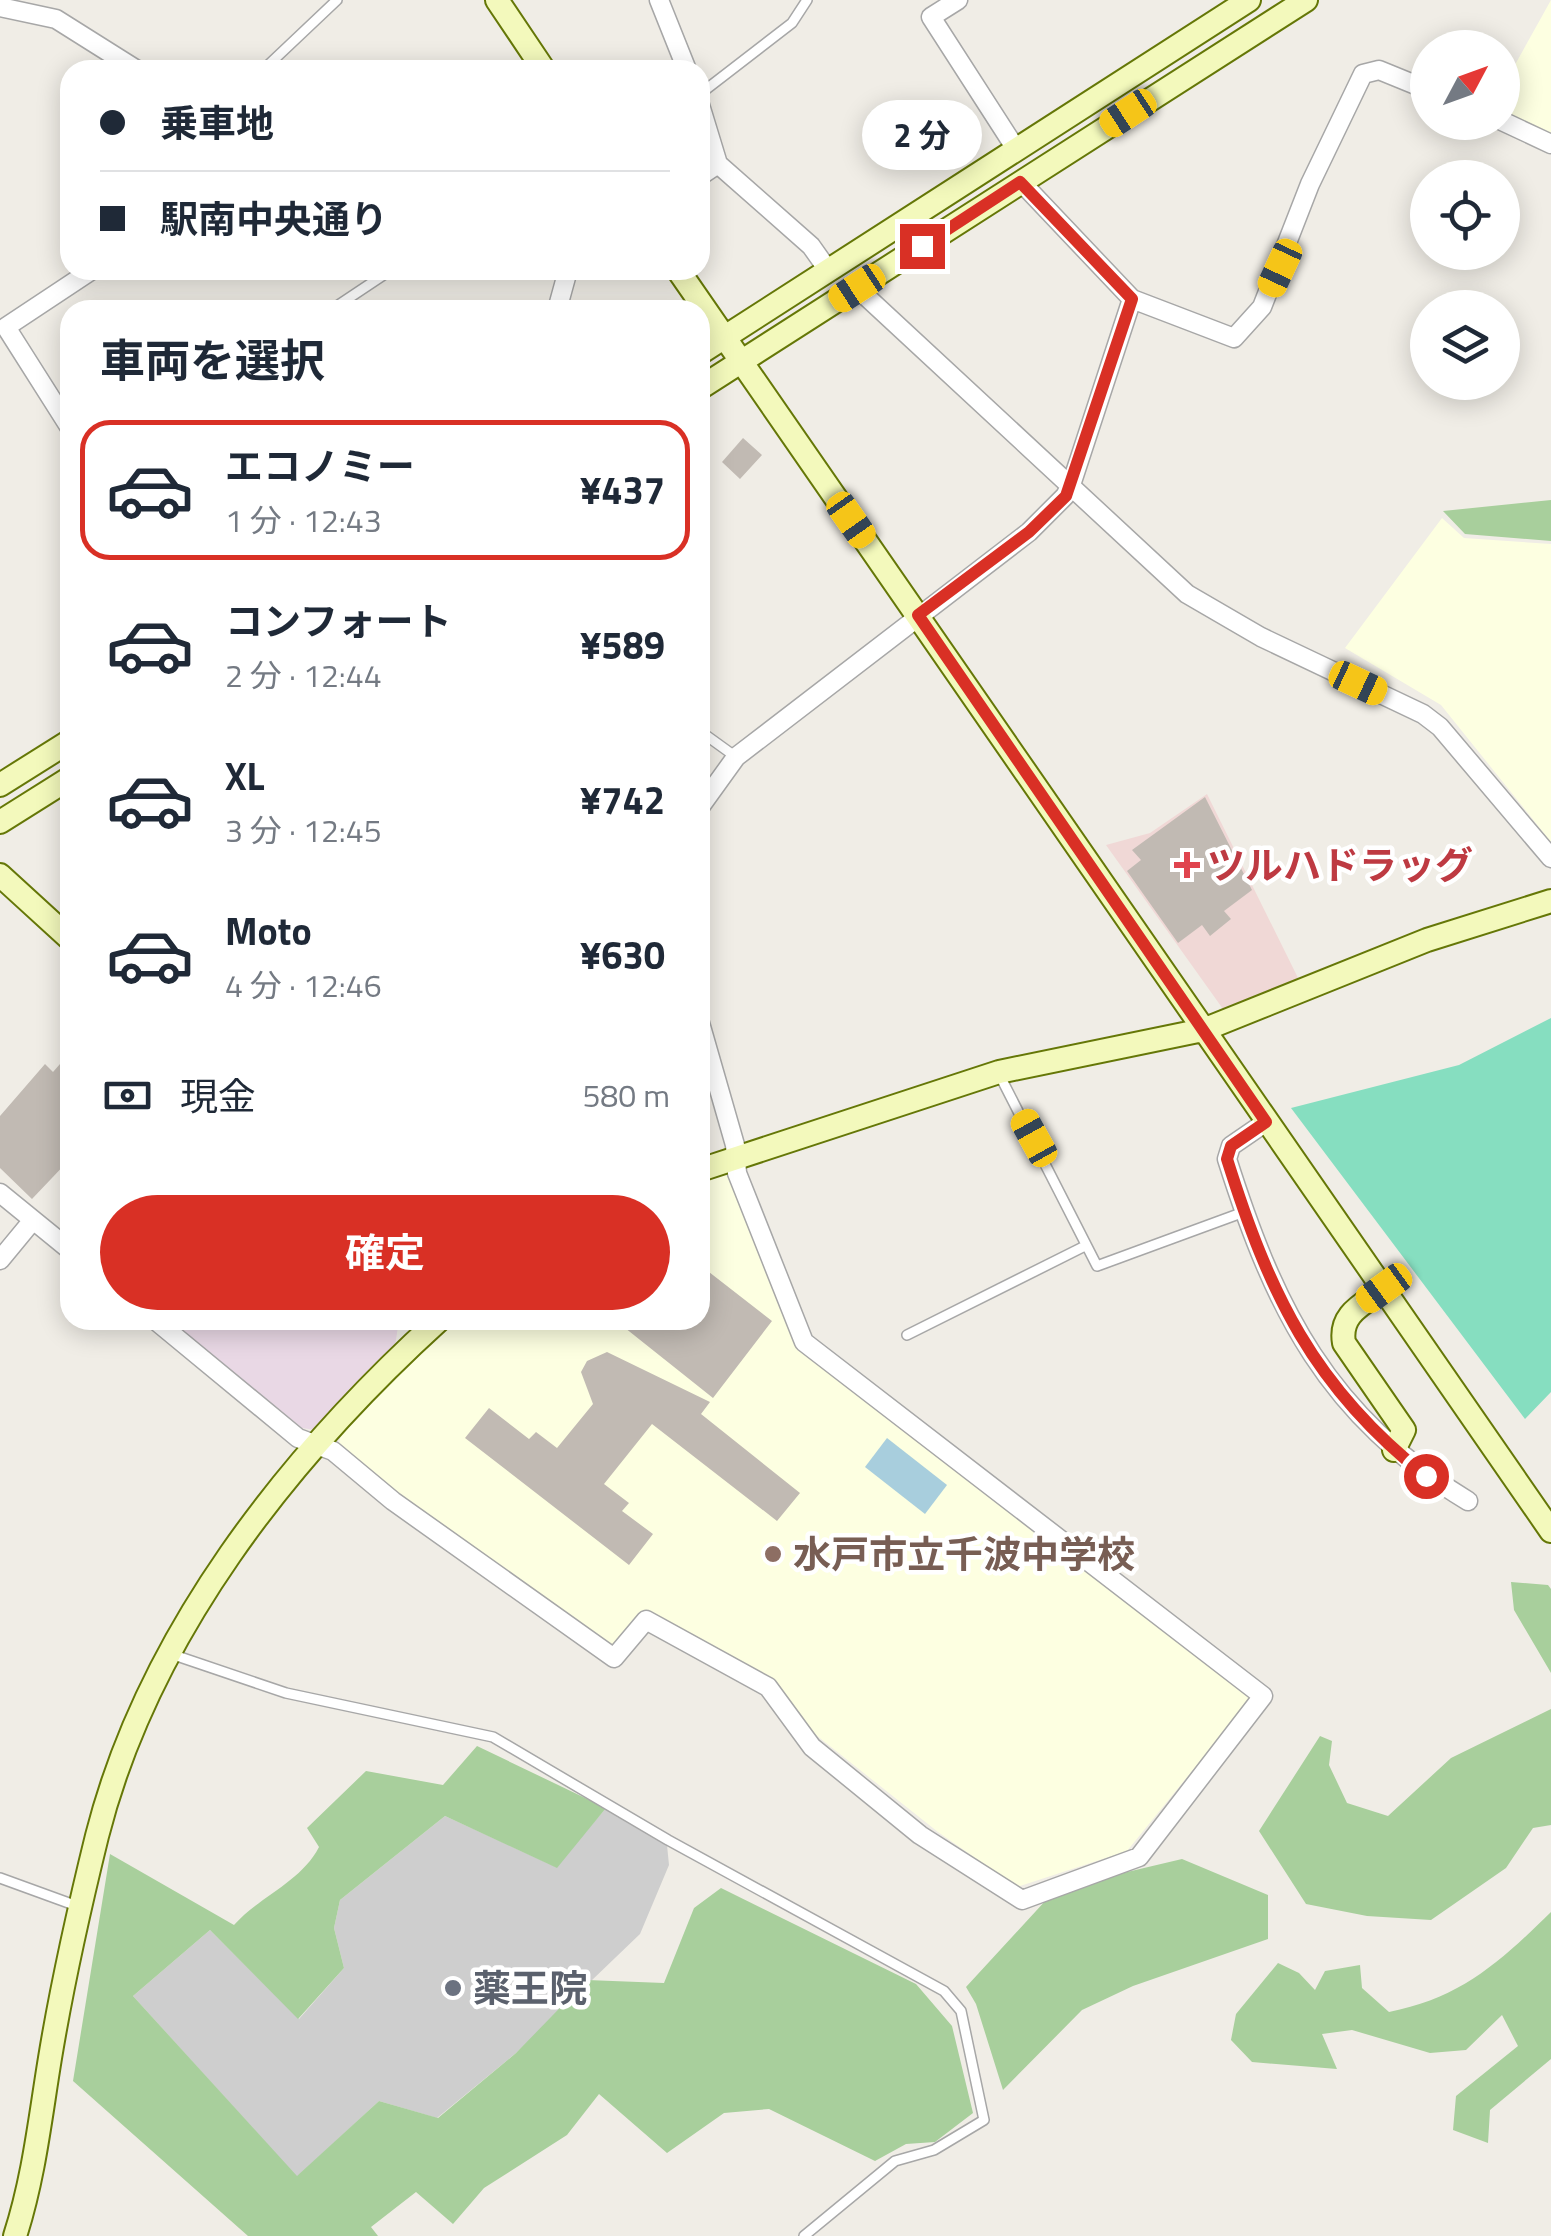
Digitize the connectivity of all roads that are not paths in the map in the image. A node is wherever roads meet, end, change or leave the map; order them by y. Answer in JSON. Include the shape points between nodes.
{"nodes":[{"id":1,"x":337,"y":0,"type":"edge"},
{"id":2,"x":497,"y":0,"type":"edge"},
{"id":3,"x":660,"y":0,"type":"edge"},
{"id":4,"x":808,"y":0,"type":"edge"},
{"id":5,"x":958,"y":0,"type":"edge"},
{"id":6,"x":1249,"y":0,"type":"edge"},
{"id":7,"x":1306,"y":0,"type":"edge"},
{"id":8,"x":0,"y":7,"type":"edge"},
{"id":9,"x":122,"y":60,"type":"edge"},
{"id":10,"x":274,"y":60,"type":"edge"},
{"id":11,"x":537,"y":60,"type":"edge"},
{"id":12,"x":683,"y":60,"type":"edge"},
{"id":13,"x":1410,"y":83,"type":"edge"},
{"id":14,"x":710,"y":86,"type":"edge"},
{"id":15,"x":1520,"y":129,"type":"edge"},
{"id":16,"x":710,"y":138,"type":"edge"},
{"id":17,"x":1551,"y":144,"type":"edge"},
{"id":18,"x":1016,"y":149,"type":"junction"},
{"id":19,"x":718,"y":164,"type":"junction"},
{"id":20,"x":710,"y":169,"type":"edge"},
{"id":21,"x":1020,"y":182,"type":"junction"},
{"id":22,"x":828,"y":270,"type":"junction"},
{"id":23,"x":77,"y":280,"type":"edge"},
{"id":24,"x":375,"y":280,"type":"edge"},
{"id":25,"x":857,"y":288,"type":"junction"},
{"id":26,"x":1132,"y":299,"type":"junction"},
{"id":27,"x":345,"y":300,"type":"edge"},
{"id":28,"x":710,"y":317,"type":"edge"},
{"id":29,"x":3,"y":329,"type":"edge"},
{"id":30,"x":724,"y":338,"type":"junction"},
{"id":31,"x":710,"y":346,"type":"edge"},
{"id":32,"x":741,"y":362,"type":"junction"},
{"id":33,"x":710,"y":382,"type":"edge"},
{"id":34,"x":60,"y":413,"type":"edge"},
{"id":35,"x":1071,"y":485,"type":"junction"},
{"id":36,"x":918,"y":615,"type":"junction"},
{"id":37,"x":710,"y":738,"type":"edge"},
{"id":38,"x":60,"y":747,"type":"edge"},
{"id":39,"x":736,"y":756,"type":"junction"},
{"id":40,"x":0,"y":784,"type":"edge"},
{"id":41,"x":60,"y":784,"type":"edge"},
{"id":42,"x":710,"y":793,"type":"edge"},
{"id":43,"x":0,"y":822,"type":"edge"},
{"id":44,"x":1551,"y":858,"type":"edge"},
{"id":45,"x":0,"y":875,"type":"edge"},
{"id":46,"x":1551,"y":902,"type":"edge"},
{"id":47,"x":60,"y":930,"type":"edge"},
{"id":48,"x":1203,"y":1030,"type":"junction"},
{"id":49,"x":710,"y":1057,"type":"edge"},
{"id":50,"x":998,"y":1072,"type":"junction"},
{"id":51,"x":1266,"y":1122,"type":"junction"},
{"id":52,"x":735,"y":1159,"type":"junction"},
{"id":53,"x":710,"y":1167,"type":"edge"},
{"id":54,"x":0,"y":1193,"type":"edge"},
{"id":55,"x":1244,"y":1212,"type":"junction"},
{"id":56,"x":33,"y":1220,"type":"junction"},
{"id":57,"x":60,"y":1236,"type":"edge"},
{"id":58,"x":1086,"y":1246,"type":"junction"},
{"id":59,"x":0,"y":1260,"type":"edge"},
{"id":60,"x":1384,"y":1288,"type":"junction"},
{"id":61,"x":167,"y":1330,"type":"edge"},
{"id":62,"x":429,"y":1330,"type":"edge"},
{"id":63,"x":907,"y":1335,"type":"dead end"},
{"id":64,"x":316,"y":1448,"type":"junction"},
{"id":65,"x":1394,"y":1450,"type":"junction"},
{"id":66,"x":1468,"y":1500,"type":"dead end"},
{"id":67,"x":1550,"y":1528,"type":"edge"},
{"id":68,"x":168,"y":1653,"type":"junction"},
{"id":69,"x":0,"y":1878,"type":"edge"},
{"id":70,"x":82,"y":1908,"type":"junction"},
{"id":71,"x":16,"y":2236,"type":"edge"},
{"id":72,"x":804,"y":2236,"type":"edge"}],
"edges":[{"from":1,"to":10,"type":"lane"},
{"from":2,"to":11,"type":"street"},
{"from":3,"to":12,"type":"street"},
{"from":4,"to":14,"type":"lane","via":[[792,23]]},
{"from":5,"to":18,"type":"street","via":[[931,17]]},
{"from":6,"to":18,"type":"street"},
{"from":7,"to":21,"type":"street"},
{"from":8,"to":9,"type":"street","via":[[56,19]]},
{"from":13,"to":26,"type":"street","via":[[1379,70],[1363,74],[1262,306],[1234,338]]},
{"from":15,"to":17,"type":"street"},
{"from":16,"to":19,"type":"street"},
{"from":18,"to":22,"type":"street"},
{"from":19,"to":20,"type":"street"},
{"from":19,"to":22,"type":"street"},
{"from":21,"to":25,"type":"street"},
{"from":21,"to":26,"type":"street"},
{"from":22,"to":30,"type":"street"},
{"from":23,"to":29,"type":"street"},
{"from":24,"to":27,"type":"lane"},
{"from":25,"to":32,"type":"street"},
{"from":25,"to":35,"type":"street"},
{"from":26,"to":35,"type":"street"},
{"from":28,"to":30,"type":"street"},
{"from":29,"to":34,"type":"street"},
{"from":30,"to":31,"type":"street"},
{"from":30,"to":32,"type":"street"},
{"from":32,"to":33,"type":"street"},
{"from":32,"to":36,"type":"street"},
{"from":35,"to":36,"type":"street","via":[[1029,532]]},
{"from":35,"to":44,"type":"street","via":[[1212,611],[1423,714],[1474,763]]},
{"from":36,"to":39,"type":"street"},
{"from":36,"to":48,"type":"street"},
{"from":37,"to":39,"type":"lane"},
{"from":38,"to":40,"type":"street"},
{"from":39,"to":42,"type":"street"},
{"from":41,"to":43,"type":"street"},
{"from":45,"to":47,"type":"street"},
{"from":46,"to":48,"type":"street","via":[[1427,940]]},
{"from":48,"to":50,"type":"street"},
{"from":48,"to":51,"type":"street"},
{"from":49,"to":52,"type":"street"},
{"from":50,"to":52,"type":"street"},
{"from":50,"to":58,"type":"lane"},
{"from":51,"to":55,"type":"street","via":[[1231,1146],[1227,1159]]},
{"from":51,"to":60,"type":"street"},
{"from":52,"to":53,"type":"street"},
{"from":52,"to":64,"type":"street","via":[[804,1342],[1263,1696],[1138,1857],[1022,1900],[920,1836],[812,1747],[768,1688],[646,1620],[614,1658],[332,1451]]},
{"from":54,"to":56,"type":"street"},
{"from":55,"to":58,"type":"lane","via":[[1096,1266]]},
{"from":55,"to":65,"type":"street","via":[[1282,1309],[1315,1361]]},
{"from":56,"to":57,"type":"street"},
{"from":56,"to":59,"type":"street"},
{"from":58,"to":63,"type":"lane"},
{"from":60,"to":65,"type":"street","via":[[1341,1326],[1344,1343],[1404,1430]]},
{"from":60,"to":67,"type":"street"},
{"from":61,"to":64,"type":"street"},
{"from":62,"to":64,"type":"street"},
{"from":64,"to":68,"type":"street","via":[[204,1593]]},
{"from":65,"to":66,"type":"street"},
{"from":68,"to":70,"type":"street","via":[[111,1788]]},
{"from":68,"to":72,"type":"lane","via":[[286,1692],[493,1737],[944,1991],[961,2011],[984,2120],[934,2150],[895,2161]]},
{"from":69,"to":70,"type":"lane"},
{"from":70,"to":71,"type":"street","via":[[50,2056],[32,2183]]}]}
